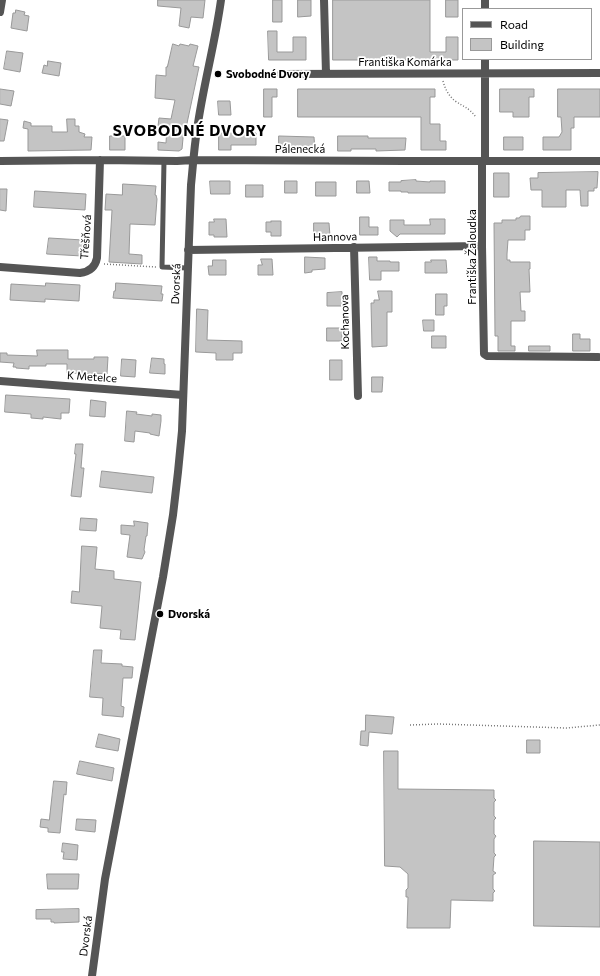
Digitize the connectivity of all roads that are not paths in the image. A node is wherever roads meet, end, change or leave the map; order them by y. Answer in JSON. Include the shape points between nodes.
{"nodes":[{"id":1,"x":2,"y":0,"type":"edge"},
{"id":2,"x":221,"y":0,"type":"edge"},
{"id":3,"x":324,"y":0,"type":"edge"},
{"id":4,"x":0,"y":12,"type":"edge"},
{"id":5,"x":485,"y":60,"type":"edge"},
{"id":6,"x":485,"y":73,"type":"junction"},
{"id":7,"x":600,"y":73,"type":"edge"},
{"id":8,"x":281,"y":74,"type":"dead end"},
{"id":9,"x":326,"y":74,"type":"junction"},
{"id":10,"x":100,"y":160,"type":"junction"},
{"id":11,"x":193,"y":160,"type":"junction"},
{"id":12,"x":0,"y":161,"type":"edge"},
{"id":13,"x":164,"y":161,"type":"junction"},
{"id":14,"x":483,"y":161,"type":"junction"},
{"id":15,"x":600,"y":161,"type":"edge"},
{"id":16,"x":482,"y":246,"type":"junction"},
{"id":17,"x":354,"y":247,"type":"junction"},
{"id":18,"x":188,"y":250,"type":"junction"},
{"id":19,"x":0,"y":267,"type":"edge"},
{"id":20,"x":188,"y":268,"type":"junction"},
{"id":21,"x":598,"y":357,"type":"dead end"},
{"id":22,"x":0,"y":381,"type":"edge"},
{"id":23,"x":183,"y":395,"type":"junction"},
{"id":24,"x":358,"y":396,"type":"dead end"},
{"id":25,"x":93,"y":975,"type":"edge"}],
"edges":[{"from":1,"to":4,"type":"street"},
{"from":2,"to":11,"type":"street","name":"Dvorská"},
{"from":3,"to":9,"type":"street"},
{"from":5,"to":6,"type":"street"},
{"from":6,"to":7,"type":"street","name":"Františka Komárka"},
{"from":6,"to":9,"type":"street","name":"Františka Komárka"},
{"from":6,"to":14,"type":"street"},
{"from":8,"to":9,"type":"street","name":"Františka Komárka"},
{"from":10,"to":12,"type":"street","name":"Pálenecká"},
{"from":10,"to":13,"type":"street","name":"Pálenecká"},
{"from":10,"to":19,"type":"street","name":"Třešňová","via":[[96,264],[89,271],[80,273]]},
{"from":11,"to":13,"type":"street","name":"Pálenecká"},
{"from":11,"to":14,"type":"street","name":"Pálenecká"},
{"from":11,"to":18,"type":"street","name":"Dvorská"},
{"from":13,"to":20,"type":"lane","via":[[162,267]]},
{"from":14,"to":15,"type":"street","name":"Pálenecká"},
{"from":14,"to":16,"type":"street","name":"Františka Žaloudka"},
{"from":16,"to":17,"type":"street","name":"Hannova"},
{"from":16,"to":21,"type":"street","name":"Františka Žaloudka","via":[[484,354]]},
{"from":17,"to":18,"type":"street","name":"Hannova"},
{"from":17,"to":24,"type":"street","name":"Kochanova"},
{"from":18,"to":20,"type":"street","name":"Dvorská"},
{"from":20,"to":23,"type":"street","name":"Dvorská"},
{"from":22,"to":23,"type":"street","name":"K Metelce"},
{"from":23,"to":25,"type":"street","name":"Dvorská","via":[[172,529],[105,879]]}]}
